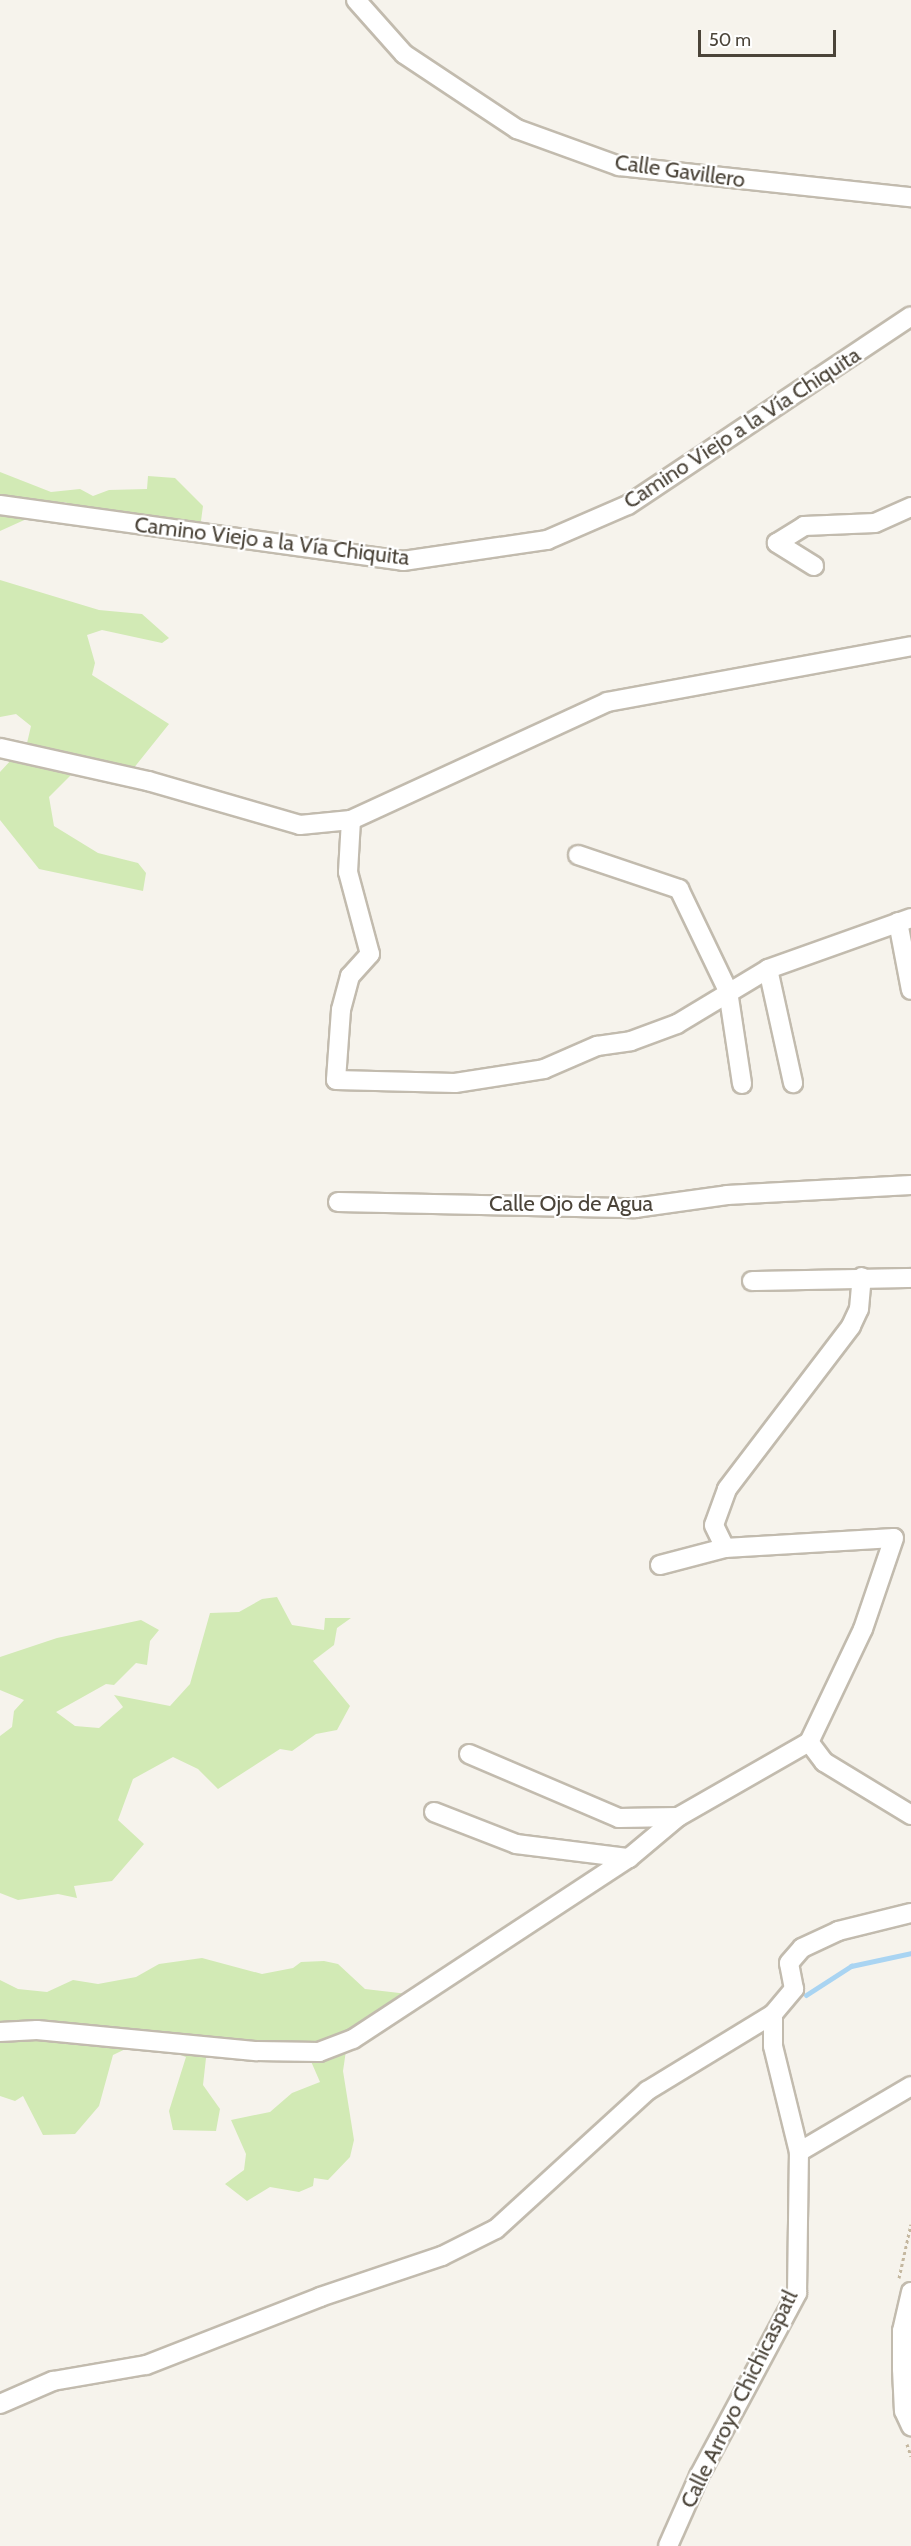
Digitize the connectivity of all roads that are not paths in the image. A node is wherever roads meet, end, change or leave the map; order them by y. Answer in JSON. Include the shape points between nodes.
{"nodes":[{"id":1,"x":356,"y":0,"type":"edge"},
{"id":2,"x":911,"y":197,"type":"edge"},
{"id":3,"x":911,"y":316,"type":"edge"},
{"id":4,"x":0,"y":505,"type":"edge"},
{"id":5,"x":911,"y":507,"type":"edge"},
{"id":6,"x":814,"y":566,"type":"dead end"},
{"id":7,"x":911,"y":646,"type":"edge"},
{"id":8,"x":0,"y":748,"type":"edge"},
{"id":9,"x":351,"y":820,"type":"junction"},
{"id":10,"x":578,"y":855,"type":"dead end"},
{"id":11,"x":904,"y":920,"type":"edge"},
{"id":12,"x":768,"y":969,"type":"junction"},
{"id":13,"x":911,"y":990,"type":"edge"},
{"id":14,"x":728,"y":991,"type":"junction"},
{"id":15,"x":793,"y":1083,"type":"dead end"},
{"id":16,"x":742,"y":1084,"type":"dead end"},
{"id":17,"x":911,"y":1185,"type":"edge"},
{"id":18,"x":338,"y":1202,"type":"dead end"},
{"id":19,"x":862,"y":1277,"type":"junction"},
{"id":20,"x":911,"y":1278,"type":"edge"},
{"id":21,"x":752,"y":1281,"type":"dead end"},
{"id":22,"x":725,"y":1548,"type":"junction"},
{"id":23,"x":660,"y":1565,"type":"dead end"},
{"id":24,"x":809,"y":1742,"type":"junction"},
{"id":25,"x":469,"y":1754,"type":"dead end"},
{"id":26,"x":434,"y":1812,"type":"dead end"},
{"id":27,"x":911,"y":1815,"type":"edge"},
{"id":28,"x":678,"y":1817,"type":"junction"},
{"id":29,"x":629,"y":1857,"type":"junction"},
{"id":30,"x":911,"y":1913,"type":"edge"},
{"id":31,"x":773,"y":2014,"type":"junction"},
{"id":32,"x":0,"y":2032,"type":"edge"},
{"id":33,"x":911,"y":2086,"type":"edge"},
{"id":34,"x":799,"y":2152,"type":"junction"},
{"id":35,"x":911,"y":2292,"type":"edge"},
{"id":36,"x":0,"y":2404,"type":"edge"},
{"id":37,"x":911,"y":2426,"type":"edge"},
{"id":38,"x":668,"y":2546,"type":"edge"}],
"edges":[{"from":1,"to":2,"type":"street","name":"Calle Gavillero","via":[[404,54],[517,129],[609,162]]},
{"from":3,"to":4,"type":"street","name":"Camino Viejo a la Vía Chiquita","via":[[628,505],[547,540],[403,561]]},
{"from":5,"to":6,"type":"street","via":[[875,523],[804,526],[777,543]]},
{"from":7,"to":9,"type":"street","via":[[607,702]]},
{"from":8,"to":9,"type":"street","via":[[148,781],[300,825]]},
{"from":9,"to":14,"type":"street","via":[[348,872],[370,954],[350,976],[340,1010],[336,1080],[455,1083],[533,1071],[597,1046],[631,1041],[677,1024]]},
{"from":10,"to":14,"type":"street","via":[[679,889]]},
{"from":11,"to":12,"type":"street"},
{"from":11,"to":13,"type":"street"},
{"from":12,"to":14,"type":"street"},
{"from":12,"to":15,"type":"street"},
{"from":14,"to":16,"type":"street"},
{"from":17,"to":18,"type":"street","name":"Calle Ojo de Agua","via":[[727,1195],[635,1208]]},
{"from":19,"to":20,"type":"street"},
{"from":19,"to":21,"type":"street"},
{"from":19,"to":22,"type":"street","via":[[859,1309],[851,1326],[727,1489],[714,1525]]},
{"from":22,"to":23,"type":"street"},
{"from":22,"to":24,"type":"street","via":[[894,1538],[864,1629]]},
{"from":24,"to":27,"type":"street","via":[[824,1762]]},
{"from":24,"to":28,"type":"street"},
{"from":25,"to":28,"type":"street","via":[[619,1818]]},
{"from":26,"to":29,"type":"street","via":[[516,1844]]},
{"from":28,"to":29,"type":"street"},
{"from":29,"to":32,"type":"street","via":[[353,2039],[319,2052],[257,2051],[37,2030]]},
{"from":30,"to":31,"type":"street","via":[[838,1930],[802,1948],[789,1963],[794,1989]]},
{"from":31,"to":34,"type":"street","name":"Calle Arroyo Chichicaspatl","via":[[773,2046]]},
{"from":31,"to":36,"type":"street","via":[[647,2091],[496,2229],[442,2256],[320,2297],[146,2366],[52,2381]]},
{"from":33,"to":34,"type":"street"},
{"from":34,"to":38,"type":"street","name":"Calle Arroyo Chichicaspatl","via":[[796,2293],[699,2476]]},
{"from":35,"to":37,"type":"street","via":[[902,2331],[902,2369],[904,2411]]}]}
